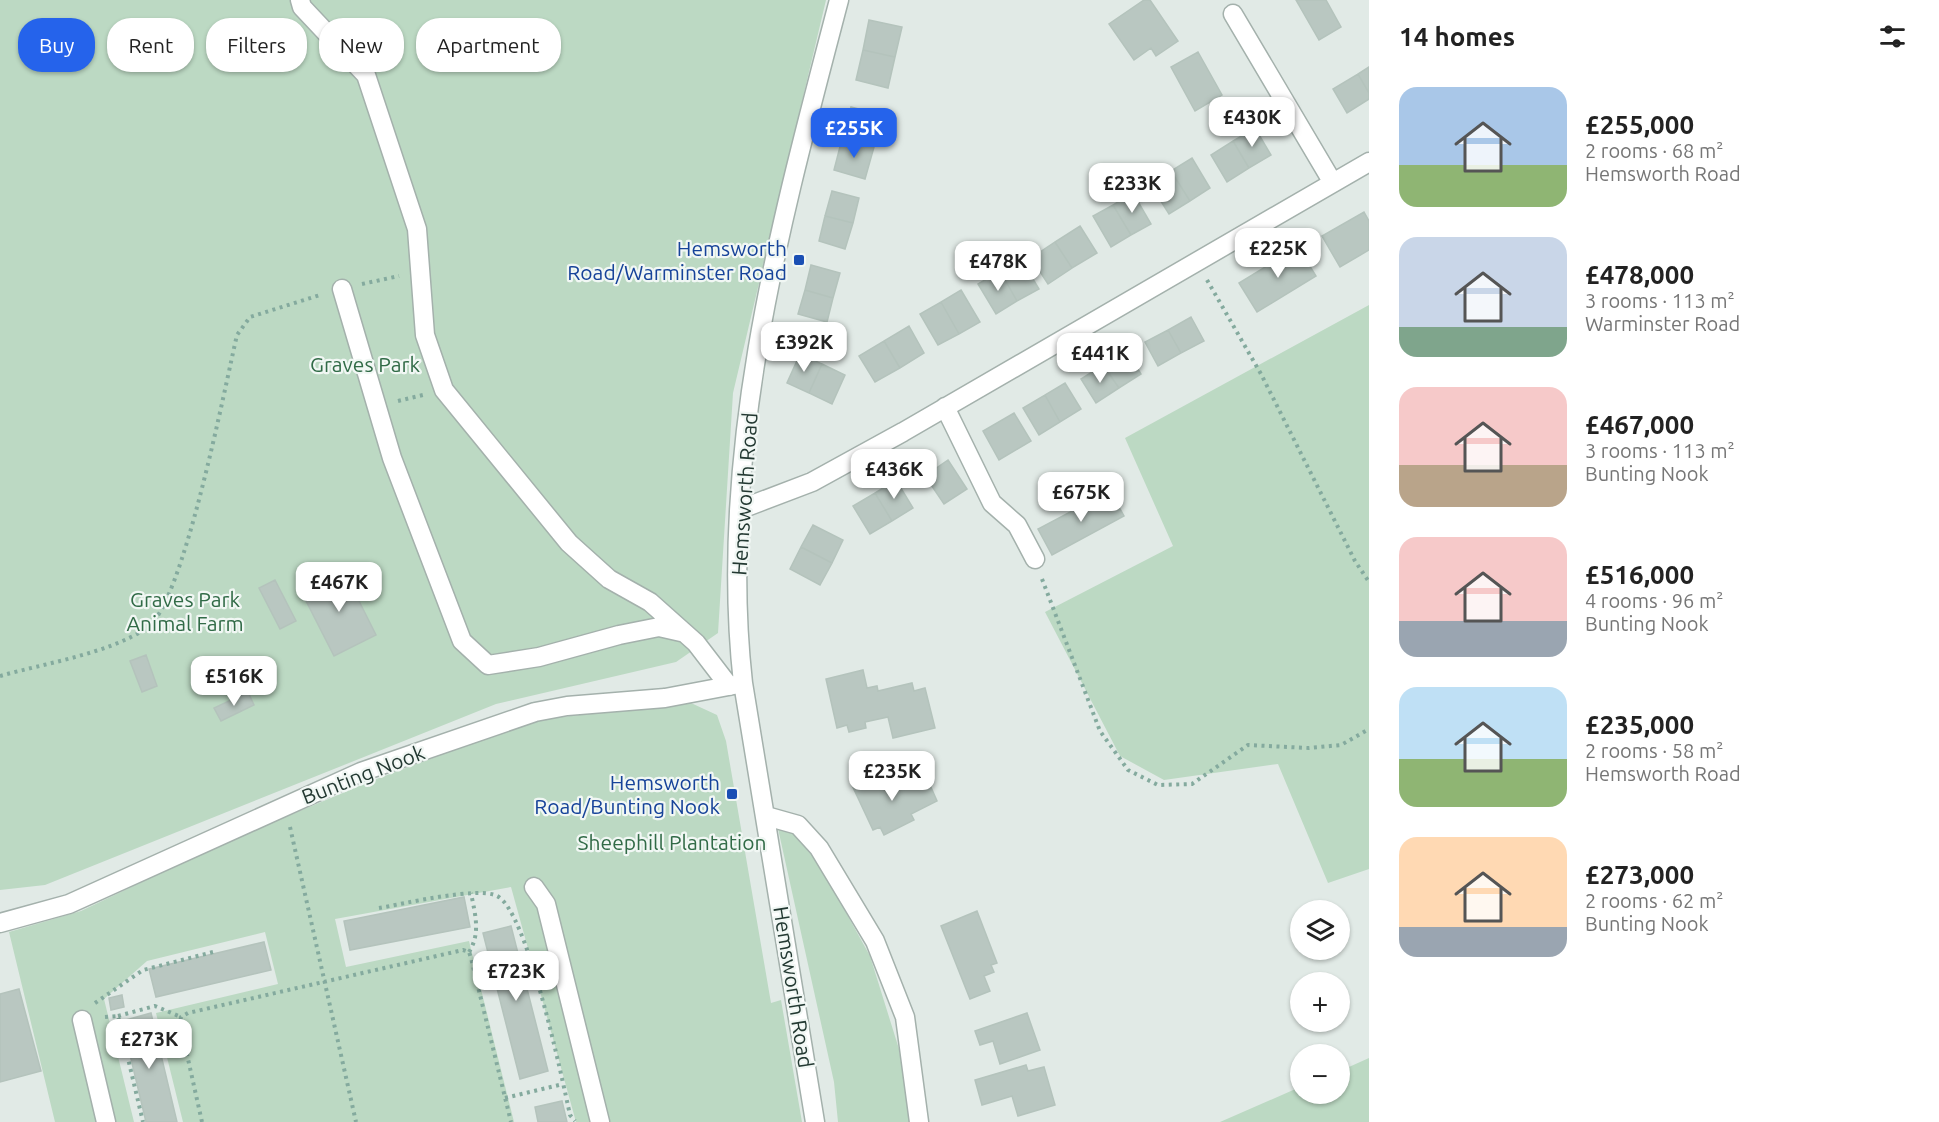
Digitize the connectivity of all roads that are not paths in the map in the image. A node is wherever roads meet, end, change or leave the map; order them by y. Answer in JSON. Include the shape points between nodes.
{"nodes":[{"id":1,"x":300,"y":0,"type":"edge"},
{"id":2,"x":839,"y":0,"type":"edge"},
{"id":3,"x":1233,"y":14,"type":"dead end"},
{"id":4,"x":1369,"y":162,"type":"edge"},
{"id":5,"x":1333,"y":183,"type":"junction"},
{"id":6,"x":342,"y":289,"type":"dead end"},
{"id":7,"x":945,"y":407,"type":"junction"},
{"id":8,"x":741,"y":509,"type":"junction"},
{"id":9,"x":1035,"y":559,"type":"road end"},
{"id":10,"x":683,"y":633,"type":"junction"},
{"id":11,"x":736,"y":685,"type":"junction"},
{"id":12,"x":766,"y":816,"type":"junction"},
{"id":13,"x":534,"y":886,"type":"dead end"},
{"id":14,"x":0,"y":923,"type":"edge"},
{"id":15,"x":82,"y":1020,"type":"road end"},
{"id":16,"x":106,"y":1122,"type":"edge"},
{"id":17,"x":600,"y":1122,"type":"edge"},
{"id":18,"x":816,"y":1122,"type":"edge"},
{"id":19,"x":919,"y":1122,"type":"edge"}],
"edges":[{"from":1,"to":10,"type":"street","via":[[302,7],[366,75],[417,229],[425,335],[444,390],[569,543],[609,579],[650,602]]},
{"from":2,"to":8,"type":"street","name":"Hemsworth Road","via":[[776,255],[751,396]]},
{"from":3,"to":5,"type":"street"},
{"from":4,"to":5,"type":"street"},
{"from":5,"to":7,"type":"street"},
{"from":6,"to":10,"type":"street","via":[[392,458],[462,641],[488,665],[539,657],[659,627]]},
{"from":7,"to":8,"type":"street","via":[[812,482]]},
{"from":7,"to":9,"type":"street","via":[[992,503],[1017,525]]},
{"from":8,"to":11,"type":"street","name":"Hemsworth Road"},
{"from":10,"to":11,"type":"street"},
{"from":11,"to":12,"type":"street","name":"Hemsworth Road"},
{"from":11,"to":14,"type":"street","name":"Bunting Nook","via":[[665,698],[535,712],[361,772],[69,904]]},
{"from":12,"to":18,"type":"street","name":"Hemsworth Road"},
{"from":12,"to":19,"type":"street","via":[[798,825],[819,848],[875,941],[905,1017]]},
{"from":13,"to":17,"type":"street","via":[[546,904]]},
{"from":15,"to":16,"type":"street"}]}
